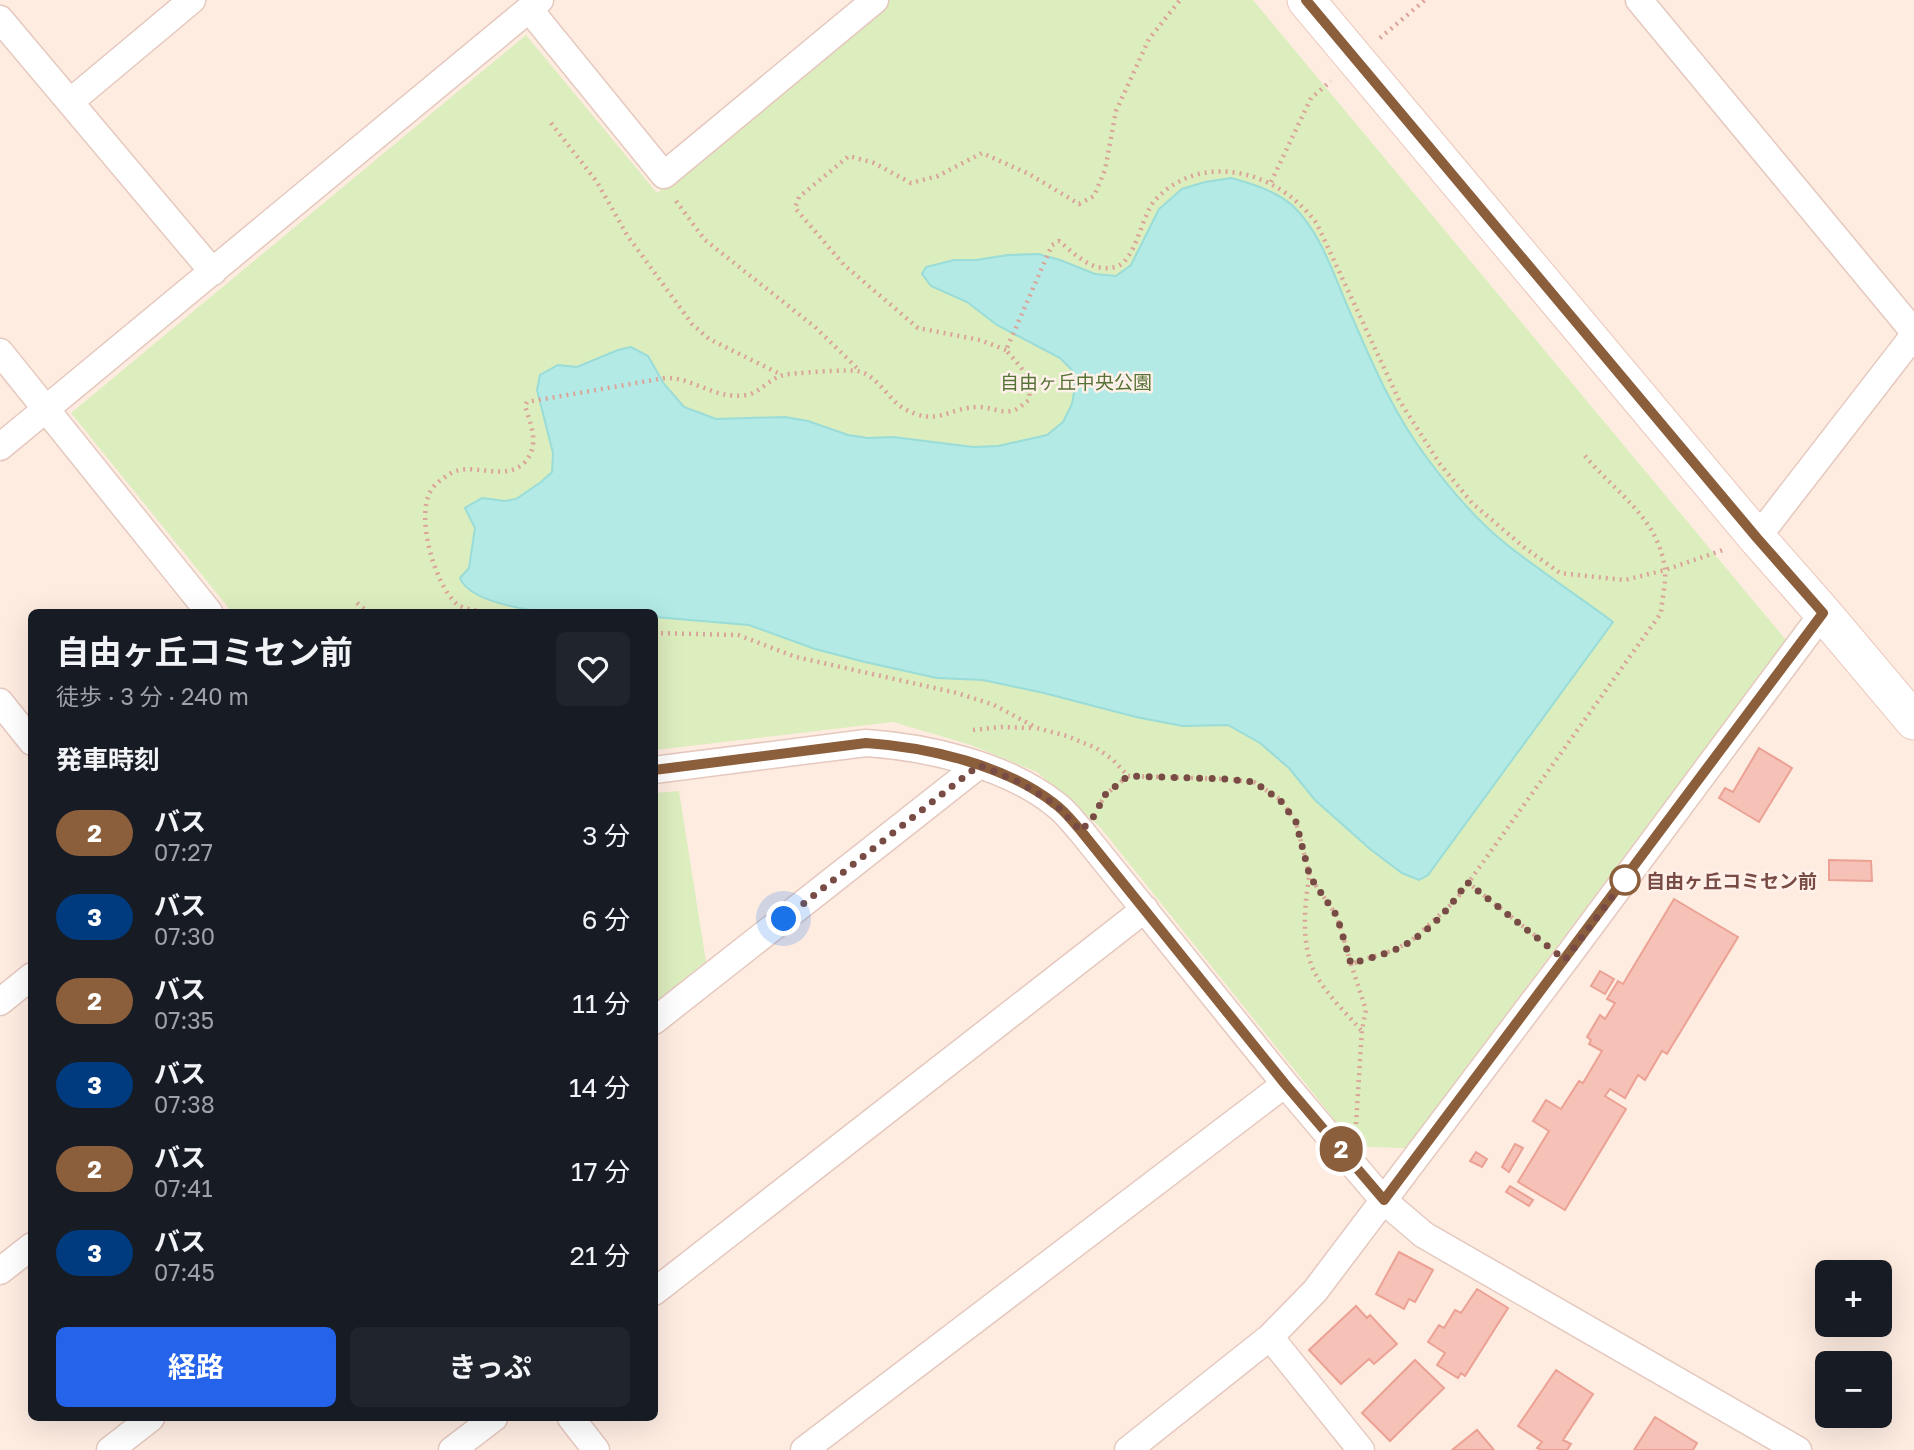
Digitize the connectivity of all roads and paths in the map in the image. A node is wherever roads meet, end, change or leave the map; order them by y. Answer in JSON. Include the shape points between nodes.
{"nodes":[{"id":1,"x":192,"y":0,"type":"edge"},
{"id":2,"x":875,"y":0,"type":"edge"},
{"id":3,"x":1180,"y":0,"type":"edge"},
{"id":4,"x":1306,"y":0,"type":"edge"},
{"id":5,"x":1425,"y":0,"type":"edge"},
{"id":6,"x":1639,"y":0,"type":"edge"},
{"id":7,"x":534,"y":5,"type":"edge"},
{"id":8,"x":0,"y":19,"type":"edge"},
{"id":9,"x":1357,"y":59,"type":"junction"},
{"id":10,"x":70,"y":102,"type":"junction"},
{"id":11,"x":551,"y":123,"type":"dead end"},
{"id":12,"x":664,"y":175,"type":"junction"},
{"id":13,"x":1271,"y":182,"type":"junction"},
{"id":14,"x":213,"y":272,"type":"junction"},
{"id":15,"x":1914,"y":333,"type":"edge"},
{"id":16,"x":1006,"y":349,"type":"junction"},
{"id":17,"x":0,"y":352,"type":"edge"},
{"id":18,"x":859,"y":371,"type":"junction"},
{"id":19,"x":782,"y":375,"type":"junction"},
{"id":20,"x":47,"y":408,"type":"junction"},
{"id":21,"x":0,"y":447,"type":"edge"},
{"id":22,"x":1582,"y":452,"type":"dead end"},
{"id":23,"x":1757,"y":538,"type":"junction"},
{"id":24,"x":1665,"y":570,"type":"junction"},
{"id":25,"x":357,"y":603,"type":"dead end"},
{"id":26,"x":207,"y":609,"type":"edge"},
{"id":27,"x":364,"y":609,"type":"edge"},
{"id":28,"x":472,"y":609,"type":"edge"},
{"id":29,"x":1823,"y":613,"type":"junction"},
{"id":30,"x":658,"y":633,"type":"edge"},
{"id":31,"x":5,"y":719,"type":"edge"},
{"id":32,"x":1914,"y":721,"type":"edge"},
{"id":33,"x":28,"y":739,"type":"edge"},
{"id":34,"x":979,"y":765,"type":"junction"},
{"id":35,"x":658,"y":769,"type":"edge"},
{"id":36,"x":1128,"y":776,"type":"junction"},
{"id":37,"x":1081,"y":831,"type":"junction"},
{"id":38,"x":1310,"y":877,"type":"junction"},
{"id":39,"x":1467,"y":882,"type":"junction"},
{"id":40,"x":1145,"y":909,"type":"junction"},
{"id":41,"x":1565,"y":960,"type":"junction"},
{"id":42,"x":1351,"y":964,"type":"junction"},
{"id":43,"x":28,"y":979,"type":"edge"},
{"id":44,"x":0,"y":1002,"type":"edge"},
{"id":45,"x":658,"y":1018,"type":"edge"},
{"id":46,"x":1362,"y":1030,"type":"junction"},
{"id":47,"x":1285,"y":1084,"type":"junction"},
{"id":48,"x":1341,"y":1150,"type":"junction"},
{"id":49,"x":1384,"y":1200,"type":"junction"},
{"id":50,"x":28,"y":1248,"type":"edge"},
{"id":51,"x":0,"y":1271,"type":"edge"},
{"id":52,"x":658,"y":1289,"type":"edge"},
{"id":53,"x":1270,"y":1337,"type":"junction"},
{"id":54,"x":147,"y":1421,"type":"edge"},
{"id":55,"x":490,"y":1421,"type":"edge"},
{"id":56,"x":573,"y":1421,"type":"edge"},
{"id":57,"x":110,"y":1450,"type":"edge"},
{"id":58,"x":452,"y":1450,"type":"edge"},
{"id":59,"x":596,"y":1450,"type":"edge"},
{"id":60,"x":804,"y":1450,"type":"edge"},
{"id":61,"x":1128,"y":1450,"type":"edge"},
{"id":62,"x":1361,"y":1450,"type":"edge"},
{"id":63,"x":1798,"y":1450,"type":"edge"}],
"edges":[{"from":1,"to":10,"type":"street"},
{"from":2,"to":12,"type":"street"},
{"from":3,"to":16,"type":"path","via":[[1149,38],[1116,111],[1105,170],[1094,196],[1079,204],[982,153],[938,176],[911,183],[874,163],[849,156],[799,197],[795,208],[844,265],[918,328]]},
{"from":4,"to":9,"type":"street"},
{"from":5,"to":9,"type":"path"},
{"from":6,"to":15,"type":"street"},
{"from":7,"to":12,"type":"street"},
{"from":7,"to":14,"type":"street"},
{"from":8,"to":10,"type":"street"},
{"from":9,"to":13,"type":"path","via":[[1311,98]]},
{"from":9,"to":23,"type":"street"},
{"from":10,"to":14,"type":"street"},
{"from":11,"to":19,"type":"path","via":[[597,182],[626,235],[692,324],[709,339]]},
{"from":12,"to":18,"type":"path","via":[[672,195],[705,240],[815,327]]},
{"from":13,"to":16,"type":"path","via":[[1218,172],[1181,180],[1154,201],[1128,259],[1116,267],[1083,262],[1059,241],[1052,245]]},
{"from":13,"to":24,"type":"path","via":[[1317,223],[1399,400],[1440,464],[1472,503],[1560,573],[1625,580]]},
{"from":14,"to":20,"type":"street"},
{"from":15,"to":23,"type":"street"},
{"from":16,"to":18,"type":"path","via":[[1028,377],[1030,390],[1029,400],[1014,411],[961,408],[947,416],[920,416],[901,407]]},
{"from":17,"to":20,"type":"street"},
{"from":18,"to":19,"type":"path"},
{"from":19,"to":28,"type":"path","via":[[750,394],[725,396],[674,377],[527,402],[534,439],[524,463],[513,470],[451,472],[431,489],[425,510],[441,583],[458,605]]},
{"from":20,"to":21,"type":"street"},
{"from":20,"to":26,"type":"street"},
{"from":22,"to":24,"type":"path","via":[[1640,513],[1657,538]]},
{"from":23,"to":24,"type":"path"},
{"from":23,"to":29,"type":"street"},
{"from":24,"to":39,"type":"path","via":[[1661,613]]},
{"from":25,"to":27,"type":"path"},
{"from":29,"to":32,"type":"street"},
{"from":29,"to":41,"type":"street"},
{"from":30,"to":36,"type":"path","via":[[738,635],[796,657],[994,705],[1037,729],[1096,748]]},
{"from":31,"to":33,"type":"street"},
{"from":34,"to":35,"type":"street","via":[[901,745],[866,743]]},
{"from":34,"to":37,"type":"street","via":[[1055,804]]},
{"from":34,"to":45,"type":"street"},
{"from":36,"to":37,"type":"path","via":[[1105,795]]},
{"from":36,"to":38,"type":"path","via":[[1254,782],[1280,800],[1296,822]]},
{"from":37,"to":40,"type":"street"},
{"from":38,"to":42,"type":"path","via":[[1337,916]]},
{"from":38,"to":46,"type":"path","via":[[1306,940],[1315,974]]},
{"from":39,"to":41,"type":"path"},
{"from":39,"to":42,"type":"path","via":[[1456,900],[1411,941]]},
{"from":40,"to":47,"type":"street"},
{"from":40,"to":52,"type":"street"},
{"from":41,"to":49,"type":"street"},
{"from":42,"to":46,"type":"path","via":[[1366,1010]]},
{"from":43,"to":44,"type":"street"},
{"from":46,"to":48,"type":"path","via":[[1355,1137]]},
{"from":47,"to":48,"type":"street"},
{"from":47,"to":60,"type":"street"},
{"from":48,"to":49,"type":"street"},
{"from":49,"to":53,"type":"street","via":[[1315,1291]]},
{"from":49,"to":63,"type":"street","via":[[1424,1235]]},
{"from":50,"to":51,"type":"street"},
{"from":53,"to":61,"type":"street"},
{"from":53,"to":62,"type":"street"},
{"from":54,"to":57,"type":"street"},
{"from":55,"to":58,"type":"street"},
{"from":56,"to":59,"type":"street"}]}
